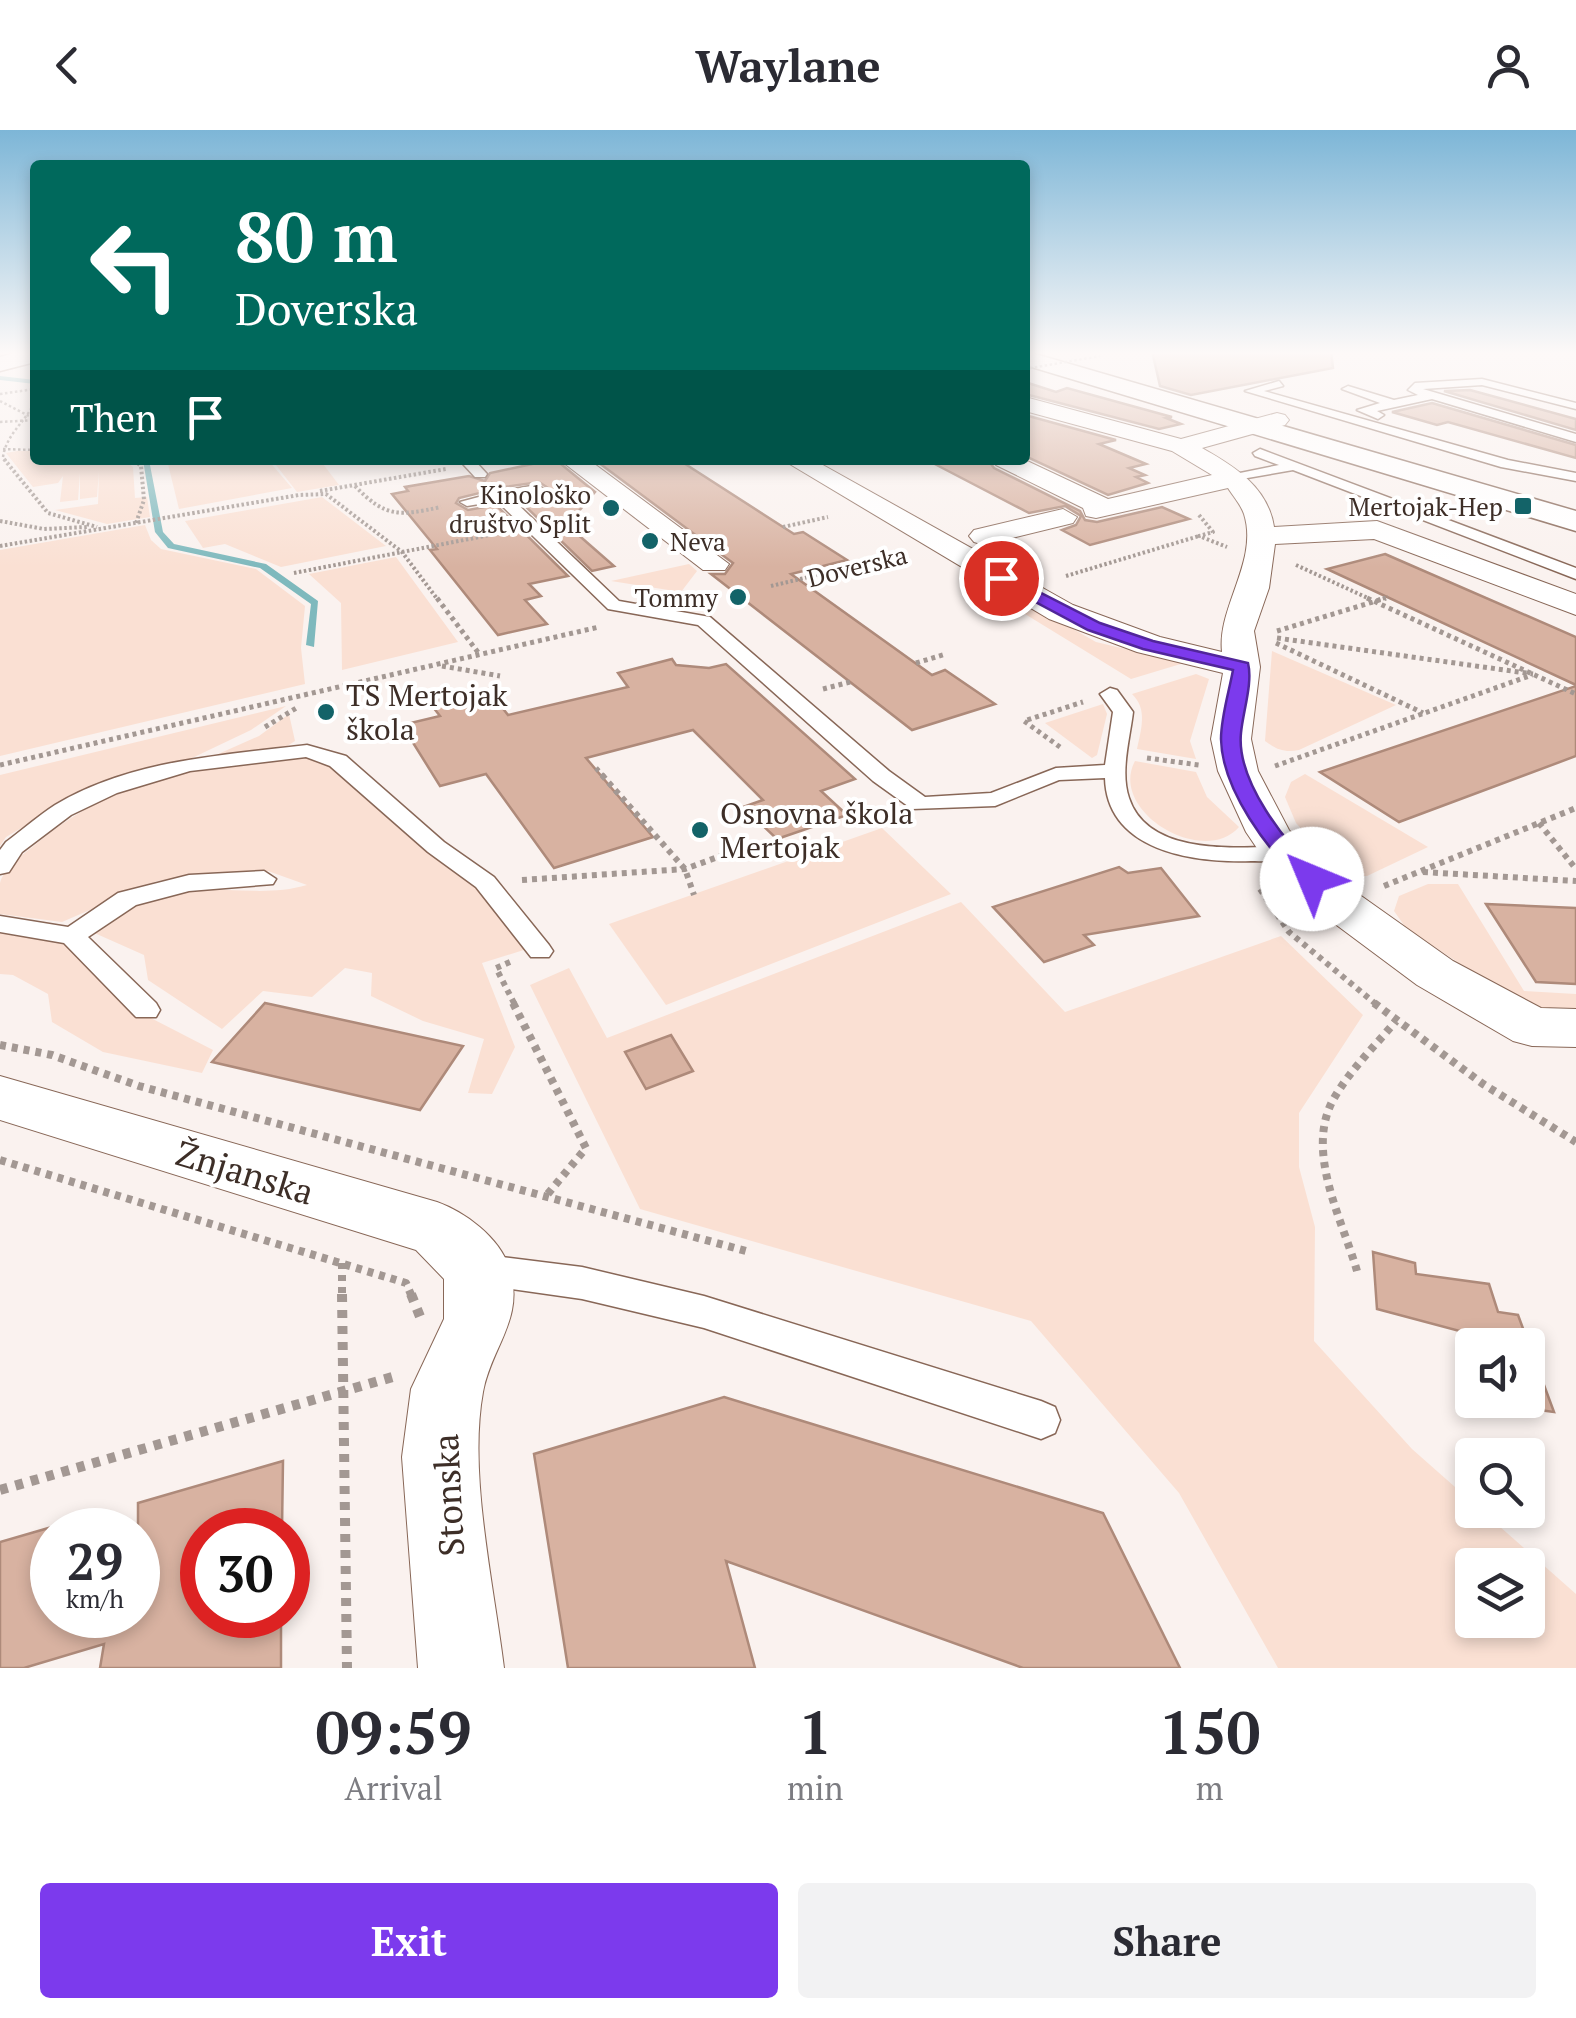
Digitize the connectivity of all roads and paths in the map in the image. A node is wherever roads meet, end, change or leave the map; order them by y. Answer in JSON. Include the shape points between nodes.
{"nodes":[{"id":1,"x":24,"y":423,"type":"edge"},
{"id":2,"x":1095,"y":423,"type":"edge"},
{"id":3,"x":1197,"y":423,"type":"edge"},
{"id":4,"x":1205,"y":423,"type":"edge"},
{"id":5,"x":1287,"y":423,"type":"edge"},
{"id":6,"x":1366,"y":423,"type":"edge"},
{"id":7,"x":1406,"y":423,"type":"edge"},
{"id":8,"x":1523,"y":423,"type":"edge"},
{"id":9,"x":1420,"y":427,"type":"dead end"},
{"id":10,"x":1576,"y":438,"type":"edge"},
{"id":11,"x":1256,"y":445,"type":"junction"},
{"id":12,"x":3,"y":448,"type":"junction"},
{"id":13,"x":30,"y":450,"type":"edge"},
{"id":14,"x":140,"y":465,"type":"edge"},
{"id":15,"x":580,"y":465,"type":"edge"},
{"id":16,"x":805,"y":465,"type":"edge"},
{"id":17,"x":1015,"y":465,"type":"edge"},
{"id":18,"x":1293,"y":466,"type":"junction"},
{"id":19,"x":475,"y":469,"type":"dead end"},
{"id":20,"x":1576,"y":477,"type":"edge"},
{"id":21,"x":354,"y":485,"type":"junction"},
{"id":22,"x":537,"y":489,"type":"dead end"},
{"id":23,"x":497,"y":493,"type":"junction"},
{"id":24,"x":299,"y":495,"type":"junction"},
{"id":25,"x":1156,"y":496,"type":"junction"},
{"id":26,"x":466,"y":502,"type":"joint"},
{"id":27,"x":1576,"y":505,"type":"edge"},
{"id":28,"x":828,"y":517,"type":"dead end"},
{"id":29,"x":1063,"y":517,"type":"dead end"},
{"id":30,"x":0,"y":521,"type":"edge"},
{"id":31,"x":1576,"y":521,"type":"edge"},
{"id":32,"x":136,"y":523,"type":"junction"},
{"id":33,"x":94,"y":526,"type":"junction"},
{"id":34,"x":531,"y":527,"type":"junction"},
{"id":35,"x":783,"y":527,"type":"dead end"},
{"id":36,"x":103,"y":528,"type":"junction"},
{"id":37,"x":984,"y":536,"type":"dead end"},
{"id":38,"x":1199,"y":536,"type":"junction"},
{"id":39,"x":1261,"y":542,"type":"junction"},
{"id":40,"x":943,"y":545,"type":"junction"},
{"id":41,"x":0,"y":546,"type":"edge"},
{"id":42,"x":402,"y":552,"type":"junction"},
{"id":43,"x":714,"y":564,"type":"dead end"},
{"id":44,"x":294,"y":573,"type":"dead end"},
{"id":45,"x":1576,"y":574,"type":"edge"},
{"id":46,"x":771,"y":586,"type":"dead end"},
{"id":47,"x":1020,"y":588,"type":"junction"},
{"id":48,"x":1388,"y":598,"type":"dead end"},
{"id":49,"x":1376,"y":601,"type":"junction"},
{"id":50,"x":1576,"y":605,"type":"edge"},
{"id":51,"x":602,"y":626,"type":"dead end"},
{"id":52,"x":1251,"y":651,"type":"junction"},
{"id":53,"x":480,"y":654,"type":"junction"},
{"id":54,"x":946,"y":654,"type":"dead end"},
{"id":55,"x":916,"y":663,"type":"dead end"},
{"id":56,"x":436,"y":665,"type":"junction"},
{"id":57,"x":1533,"y":674,"type":"junction"},
{"id":58,"x":500,"y":676,"type":"dead end"},
{"id":59,"x":1576,"y":691,"type":"edge"},
{"id":60,"x":1110,"y":694,"type":"joint"},
{"id":61,"x":1424,"y":714,"type":"junction"},
{"id":62,"x":0,"y":765,"type":"edge"},
{"id":63,"x":1108,"y":765,"type":"junction"},
{"id":64,"x":596,"y":768,"type":"dead end"},
{"id":65,"x":1238,"y":771,"type":"junction"},
{"id":66,"x":1576,"y":808,"type":"edge"},
{"id":67,"x":1539,"y":823,"type":"junction"},
{"id":68,"x":751,"y":845,"type":"dead end"},
{"id":69,"x":1283,"y":853,"type":"junction"},
{"id":70,"x":1237,"y":855,"type":"junction"},
{"id":71,"x":0,"y":867,"type":"edge"},
{"id":72,"x":685,"y":869,"type":"junction"},
{"id":73,"x":1576,"y":870,"type":"edge"},
{"id":74,"x":1419,"y":872,"type":"junction"},
{"id":75,"x":264,"y":879,"type":"dead end"},
{"id":76,"x":1576,"y":881,"type":"edge"},
{"id":77,"x":485,"y":882,"type":"junction"},
{"id":78,"x":694,"y":895,"type":"dead end"},
{"id":79,"x":1340,"y":904,"type":"junction"},
{"id":80,"x":0,"y":924,"type":"edge"},
{"id":81,"x":72,"y":936,"type":"junction"},
{"id":82,"x":540,"y":951,"type":"joint"},
{"id":83,"x":146,"y":1010,"type":"dead end"},
{"id":84,"x":1396,"y":1021,"type":"junction"},
{"id":85,"x":1576,"y":1028,"type":"edge"},
{"id":86,"x":0,"y":1045,"type":"edge"},
{"id":87,"x":0,"y":1098,"type":"edge"},
{"id":88,"x":1576,"y":1142,"type":"edge"},
{"id":89,"x":0,"y":1160,"type":"edge"},
{"id":90,"x":546,"y":1196,"type":"junction"},
{"id":91,"x":746,"y":1251,"type":"dead end"},
{"id":92,"x":342,"y":1264,"type":"junction"},
{"id":93,"x":477,"y":1269,"type":"junction"},
{"id":94,"x":1358,"y":1271,"type":"dead end"},
{"id":95,"x":417,"y":1336,"type":"dead end"},
{"id":96,"x":407,"y":1373,"type":"dead end"},
{"id":97,"x":343,"y":1391,"type":"junction"},
{"id":98,"x":1041,"y":1420,"type":"dead end"},
{"id":99,"x":0,"y":1490,"type":"edge"},
{"id":100,"x":347,"y":1668,"type":"edge"},
{"id":101,"x":461,"y":1668,"type":"edge"}],
"edges":[{"from":1,"to":12,"type":"path"},
{"from":2,"to":11,"type":"street","via":[[1181,446]]},
{"from":3,"to":11,"type":"main road"},
{"from":4,"to":11,"type":"main road"},
{"from":5,"to":11,"type":"lane"},
{"from":6,"to":20,"type":"lane"},
{"from":7,"to":9,"type":"lane"},
{"from":8,"to":10,"type":"lane"},
{"from":11,"to":18,"type":"lane"},
{"from":11,"to":18,"type":"lane"},
{"from":11,"to":25,"type":"street"},
{"from":11,"to":27,"type":"main road"},
{"from":11,"to":31,"type":"main road"},
{"from":11,"to":39,"type":"street"},
{"from":12,"to":13,"type":"path"},
{"from":12,"to":33,"type":"path","via":[[3,457],[48,513]]},
{"from":14,"to":32,"type":"path","via":[[144,500]]},
{"from":15,"to":43,"type":"street"},
{"from":16,"to":40,"type":"street","name":"Doverska"},
{"from":17,"to":25,"type":"street","via":[[1101,509]]},
{"from":18,"to":45,"type":"lane"},
{"from":19,"to":21,"type":"path"},
{"from":21,"to":24,"type":"path"},
{"from":21,"to":26,"type":"path","via":[[389,514]]},
{"from":22,"to":23,"type":"lane"},
{"from":23,"to":26,"type":"lane"},
{"from":23,"to":34,"type":"lane"},
{"from":24,"to":32,"type":"path"},
{"from":24,"to":42,"type":"path","via":[[326,494]]},
{"from":25,"to":38,"type":"path","via":[[1206,519],[1213,532]]},
{"from":28,"to":35,"type":"path"},
{"from":29,"to":37,"type":"street"},
{"from":30,"to":33,"type":"path","via":[[44,529]]},
{"from":32,"to":36,"type":"path"},
{"from":33,"to":36,"type":"path"},
{"from":34,"to":42,"type":"path"},
{"from":34,"to":63,"type":"lane","via":[[614,605],[704,621],[920,804],[994,799],[1056,774]]},
{"from":36,"to":41,"type":"path"},
{"from":38,"to":39,"type":"path","via":[[1221,547]]},
{"from":38,"to":47,"type":"path"},
{"from":39,"to":49,"type":"path"},
{"from":39,"to":50,"type":"street","via":[[1377,530]]},
{"from":39,"to":52,"type":"street","via":[[1237,631]]},
{"from":40,"to":46,"type":"path","name":"Doverska"},
{"from":40,"to":47,"type":"street","name":"Doverska"},
{"from":42,"to":44,"type":"path"},
{"from":42,"to":53,"type":"path"},
{"from":47,"to":52,"type":"street","name":"Doverska","via":[[1094,627],[1148,645]]},
{"from":48,"to":49,"type":"path"},
{"from":49,"to":52,"type":"path"},
{"from":49,"to":57,"type":"path"},
{"from":51,"to":53,"type":"path"},
{"from":52,"to":57,"type":"path"},
{"from":52,"to":61,"type":"path"},
{"from":52,"to":65,"type":"street","via":[[1231,739]]},
{"from":53,"to":56,"type":"path"},
{"from":54,"to":55,"type":"path"},
{"from":56,"to":58,"type":"path"},
{"from":56,"to":62,"type":"path"},
{"from":57,"to":59,"type":"path"},
{"from":57,"to":61,"type":"path"},
{"from":60,"to":63,"type":"lane","via":[[1123,712]]},
{"from":60,"to":63,"type":"path","via":[[1024,721]]},
{"from":61,"to":65,"type":"path","via":[[1260,772]]},
{"from":63,"to":65,"type":"path"},
{"from":63,"to":70,"type":"lane","via":[[1118,801],[1142,832],[1201,855]]},
{"from":64,"to":72,"type":"path"},
{"from":65,"to":69,"type":"street"},
{"from":66,"to":67,"type":"path"},
{"from":67,"to":73,"type":"path"},
{"from":67,"to":74,"type":"path"},
{"from":68,"to":72,"type":"path"},
{"from":69,"to":70,"type":"lane"},
{"from":69,"to":79,"type":"street"},
{"from":70,"to":84,"type":"path","via":[[1290,932]]},
{"from":71,"to":77,"type":"lane","via":[[14,847],[63,810],[110,788],[188,765],[307,750],[338,761]]},
{"from":72,"to":77,"type":"path"},
{"from":72,"to":78,"type":"path"},
{"from":74,"to":76,"type":"path"},
{"from":74,"to":79,"type":"path"},
{"from":75,"to":81,"type":"lane","via":[[189,883],[127,899]]},
{"from":77,"to":82,"type":"lane"},
{"from":79,"to":85,"type":"street","via":[[1435,973],[1532,1027]]},
{"from":80,"to":81,"type":"lane"},
{"from":81,"to":83,"type":"lane"},
{"from":82,"to":90,"type":"path","via":[[496,968],[586,1148]]},
{"from":84,"to":88,"type":"path"},
{"from":84,"to":94,"type":"path","via":[[1331,1102],[1322,1138],[1327,1179]]},
{"from":86,"to":90,"type":"path"},
{"from":87,"to":93,"type":"street","name":"Žnjanska","via":[[437,1229]]},
{"from":89,"to":92,"type":"path"},
{"from":90,"to":91,"type":"path"},
{"from":92,"to":95,"type":"path","via":[[406,1282],[422,1317]]},
{"from":92,"to":97,"type":"path"},
{"from":93,"to":98,"type":"lane","via":[[582,1283],[704,1312]]},
{"from":93,"to":101,"type":"street","name":"Stonska","via":[[478,1320],[446,1389],[440,1457]]},
{"from":96,"to":97,"type":"path"},
{"from":97,"to":99,"type":"path"},
{"from":97,"to":100,"type":"path"}]}
